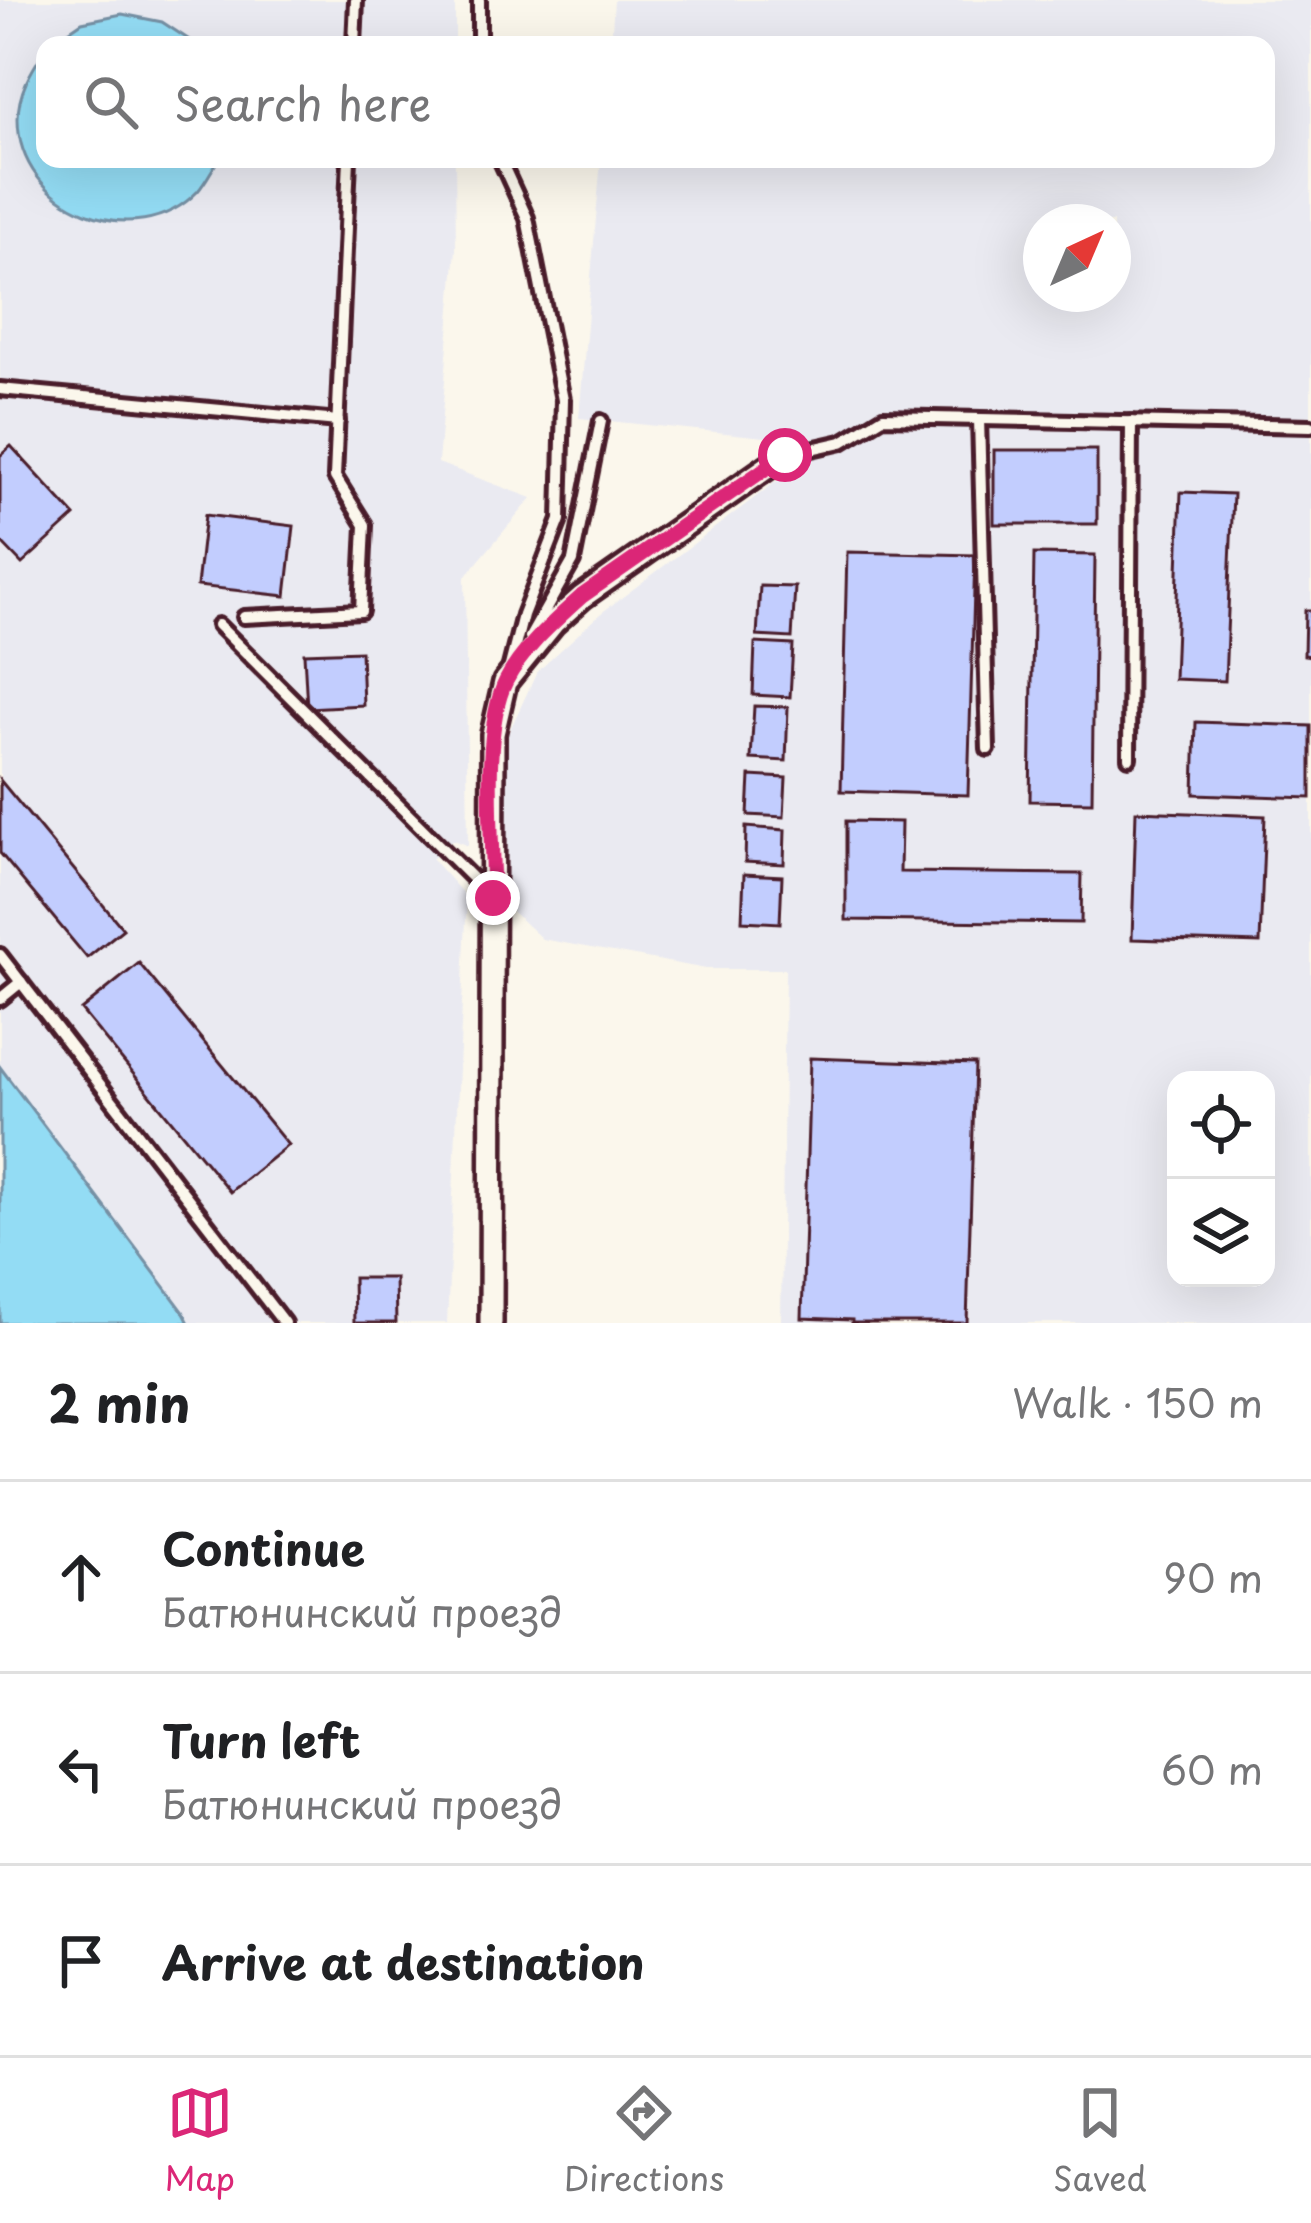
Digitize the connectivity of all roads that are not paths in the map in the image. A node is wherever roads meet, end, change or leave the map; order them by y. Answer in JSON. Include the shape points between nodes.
{"nodes":[{"id":1,"x":356,"y":0,"type":"edge"},
{"id":2,"x":478,"y":0,"type":"edge"},
{"id":3,"x":354,"y":36,"type":"edge"},
{"id":4,"x":479,"y":36,"type":"edge"},
{"id":5,"x":349,"y":168,"type":"edge"},
{"id":6,"x":504,"y":168,"type":"edge"},
{"id":7,"x":0,"y":389,"type":"edge"},
{"id":8,"x":979,"y":419,"type":"junction"},
{"id":9,"x":338,"y":421,"type":"junction"},
{"id":10,"x":601,"y":421,"type":"dead end"},
{"id":11,"x":1131,"y":422,"type":"junction"},
{"id":12,"x":1311,"y":426,"type":"edge"},
{"id":13,"x":785,"y":455,"type":"joint"},
{"id":14,"x":244,"y":617,"type":"dead end"},
{"id":15,"x":218,"y":625,"type":"dead end"},
{"id":16,"x":506,"y":682,"type":"junction"},
{"id":17,"x":988,"y":749,"type":"dead end"},
{"id":18,"x":1129,"y":758,"type":"dead end"},
{"id":19,"x":493,"y":898,"type":"junction"},
{"id":20,"x":0,"y":955,"type":"edge"},
{"id":21,"x":21,"y":982,"type":"junction"},
{"id":22,"x":0,"y":998,"type":"edge"},
{"id":23,"x":284,"y":1323,"type":"edge"},
{"id":24,"x":491,"y":1323,"type":"edge"}],
"edges":[{"from":1,"to":3,"type":"lane"},
{"from":2,"to":4,"type":"lane"},
{"from":5,"to":9,"type":"lane"},
{"from":6,"to":16,"type":"lane","via":[[527,218],[563,400],[560,520]]},
{"from":7,"to":9,"type":"lane"},
{"from":8,"to":11,"type":"lane"},
{"from":8,"to":13,"type":"lane","via":[[883,417],[842,442]]},
{"from":8,"to":17,"type":"lane"},
{"from":9,"to":14,"type":"lane","via":[[335,477],[365,525],[361,611]]},
{"from":10,"to":16,"type":"lane","via":[[573,561]]},
{"from":11,"to":12,"type":"lane"},
{"from":11,"to":18,"type":"lane"},
{"from":13,"to":16,"type":"street","via":[[582,596]]},
{"from":15,"to":19,"type":"lane"},
{"from":16,"to":19,"type":"street","via":[[493,734]]},
{"from":19,"to":24,"type":"street"},
{"from":20,"to":21,"type":"lane"},
{"from":21,"to":22,"type":"lane"},
{"from":21,"to":23,"type":"lane"}]}
